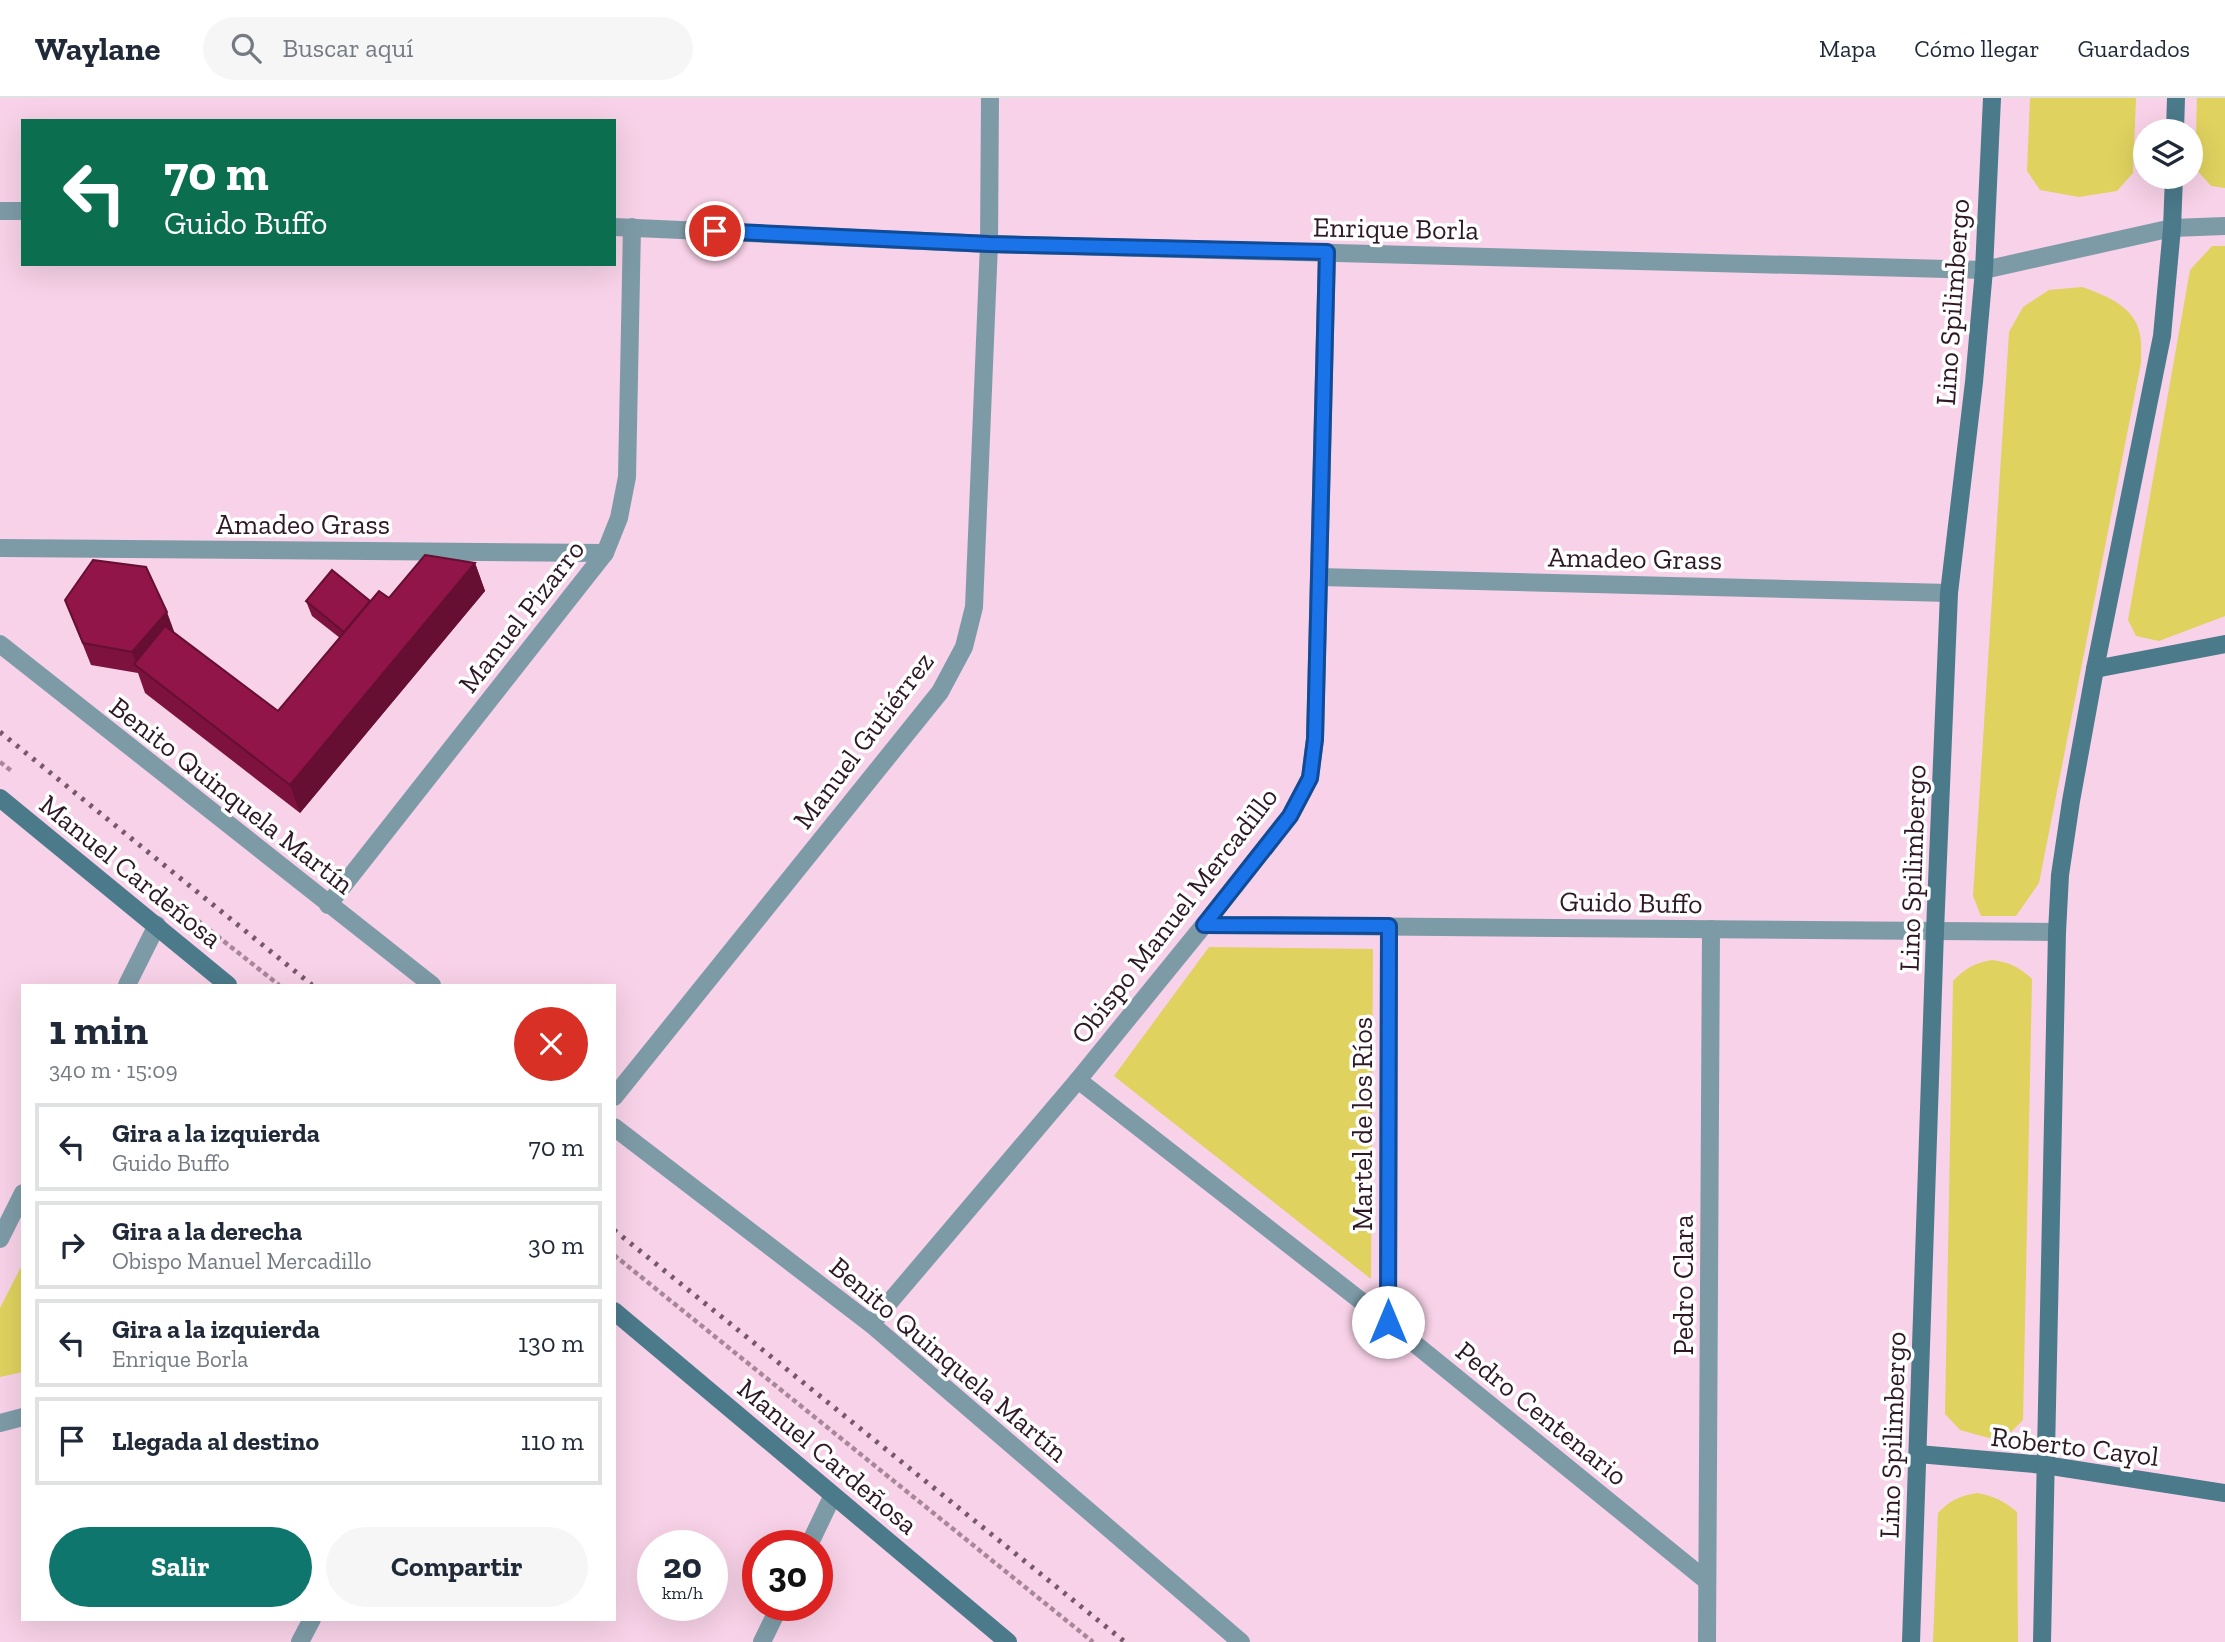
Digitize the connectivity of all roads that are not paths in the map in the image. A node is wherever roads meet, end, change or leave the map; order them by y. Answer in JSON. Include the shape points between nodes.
{"nodes":[{"id":1,"x":990,"y":98,"type":"edge"},
{"id":2,"x":1992,"y":98,"type":"edge"},
{"id":3,"x":2176,"y":98,"type":"edge"},
{"id":4,"x":2175,"y":119,"type":"edge"},
{"id":5,"x":2174,"y":189,"type":"edge"},
{"id":6,"x":0,"y":211,"type":"edge"},
{"id":7,"x":21,"y":211,"type":"edge"},
{"id":8,"x":2225,"y":226,"type":"edge"},
{"id":9,"x":623,"y":227,"type":"edge"},
{"id":10,"x":2172,"y":228,"type":"junction"},
{"id":11,"x":989,"y":244,"type":"junction"},
{"id":12,"x":1327,"y":252,"type":"junction"},
{"id":13,"x":1984,"y":270,"type":"junction"},
{"id":14,"x":0,"y":548,"type":"edge"},
{"id":15,"x":605,"y":553,"type":"junction"},
{"id":16,"x":1319,"y":577,"type":"junction"},
{"id":17,"x":1950,"y":593,"type":"junction"},
{"id":18,"x":0,"y":644,"type":"edge"},
{"id":19,"x":2225,"y":644,"type":"edge"},
{"id":20,"x":2095,"y":669,"type":"junction"},
{"id":21,"x":0,"y":798,"type":"edge"},
{"id":22,"x":328,"y":905,"type":"junction"},
{"id":23,"x":157,"y":925,"type":"junction"},
{"id":24,"x":1204,"y":925,"type":"junction"},
{"id":25,"x":1389,"y":926,"type":"junction"},
{"id":26,"x":1711,"y":929,"type":"junction"},
{"id":27,"x":1935,"y":930,"type":"junction"},
{"id":28,"x":2057,"y":932,"type":"junction"},
{"id":29,"x":128,"y":984,"type":"edge"},
{"id":30,"x":227,"y":984,"type":"edge"},
{"id":31,"x":431,"y":984,"type":"edge"},
{"id":32,"x":1077,"y":1080,"type":"junction"},
{"id":33,"x":616,"y":1095,"type":"edge"},
{"id":34,"x":616,"y":1129,"type":"edge"},
{"id":35,"x":21,"y":1197,"type":"edge"},
{"id":36,"x":0,"y":1239,"type":"edge"},
{"id":37,"x":616,"y":1313,"type":"edge"},
{"id":38,"x":1388,"y":1322,"type":"junction"},
{"id":39,"x":871,"y":1324,"type":"junction"},
{"id":40,"x":21,"y":1418,"type":"edge"},
{"id":41,"x":0,"y":1423,"type":"edge"},
{"id":42,"x":1918,"y":1454,"type":"junction"},
{"id":43,"x":2045,"y":1465,"type":"junction"},
{"id":44,"x":2225,"y":1493,"type":"edge"},
{"id":45,"x":833,"y":1495,"type":"junction"},
{"id":46,"x":816,"y":1530,"type":"edge"},
{"id":47,"x":1707,"y":1581,"type":"junction"},
{"id":48,"x":311,"y":1621,"type":"edge"},
{"id":49,"x":772,"y":1621,"type":"edge"},
{"id":50,"x":300,"y":1642,"type":"edge"},
{"id":51,"x":762,"y":1642,"type":"edge"},
{"id":52,"x":1007,"y":1642,"type":"edge"},
{"id":53,"x":1241,"y":1642,"type":"edge"},
{"id":54,"x":1707,"y":1642,"type":"edge"},
{"id":55,"x":1911,"y":1642,"type":"edge"},
{"id":56,"x":2042,"y":1642,"type":"edge"}],
"edges":[{"from":1,"to":11,"type":"street","name":"Manuel Gutiérrez"},
{"from":2,"to":13,"type":"main road","name":"Lino Spilimbergo"},
{"from":3,"to":4,"type":"main road"},
{"from":5,"to":10,"type":"main road"},
{"from":6,"to":7,"type":"street"},
{"from":8,"to":10,"type":"street","name":"Enrique Borla"},
{"from":9,"to":11,"type":"street","name":"Enrique Borla"},
{"from":9,"to":15,"type":"street","name":"Manuel Pizarro","via":[[627,477],[619,518]]},
{"from":10,"to":13,"type":"street","name":"Enrique Borla"},
{"from":10,"to":20,"type":"main road","via":[[2162,336]]},
{"from":11,"to":12,"type":"street","name":"Enrique Borla"},
{"from":11,"to":33,"type":"street","name":"Manuel Gutiérrez","via":[[974,607],[964,647],[940,692]]},
{"from":12,"to":13,"type":"street","name":"Enrique Borla"},
{"from":12,"to":16,"type":"street","name":"Obispo Manuel Mercadillo"},
{"from":13,"to":17,"type":"main road","name":"Lino Spilimbergo"},
{"from":14,"to":15,"type":"street","name":"Amadeo Grass"},
{"from":15,"to":22,"type":"street","name":"Manuel Pizarro"},
{"from":16,"to":17,"type":"street","name":"Amadeo Grass"},
{"from":16,"to":24,"type":"street","name":"Obispo Manuel Mercadillo","via":[[1310,778],[1290,816]]},
{"from":17,"to":27,"type":"main road","name":"Lino Spilimbergo"},
{"from":18,"to":22,"type":"street","name":"Benito Quinquela Martín"},
{"from":19,"to":20,"type":"main road"},
{"from":20,"to":28,"type":"main road","via":[[2060,875]]},
{"from":21,"to":23,"type":"main road","name":"Manuel Cardeñosa"},
{"from":22,"to":31,"type":"street","name":"Benito Quinquela Martín"},
{"from":23,"to":29,"type":"street"},
{"from":23,"to":30,"type":"main road","name":"Manuel Cardeñosa"},
{"from":24,"to":25,"type":"street","name":"Guido Buffo"},
{"from":24,"to":32,"type":"street","name":"Obispo Manuel Mercadillo"},
{"from":25,"to":26,"type":"street","name":"Guido Buffo"},
{"from":25,"to":38,"type":"street","name":"Martel de los Ríos"},
{"from":26,"to":27,"type":"street","name":"Guido Buffo"},
{"from":26,"to":47,"type":"street","name":"Pedro Clara"},
{"from":27,"to":28,"type":"street","name":"Guido Buffo"},
{"from":27,"to":42,"type":"main road","name":"Lino Spilimbergo"},
{"from":28,"to":43,"type":"main road"},
{"from":32,"to":38,"type":"street","name":"Pedro Centenario"},
{"from":32,"to":39,"type":"street","name":"Obispo Manuel Mercadillo"},
{"from":34,"to":39,"type":"street","name":"Benito Quinquela Martín"},
{"from":35,"to":36,"type":"street"},
{"from":37,"to":45,"type":"main road","name":"Manuel Cardeñosa"},
{"from":38,"to":47,"type":"street","name":"Pedro Centenario"},
{"from":39,"to":53,"type":"street","name":"Benito Quinquela Martín"},
{"from":40,"to":41,"type":"street"},
{"from":42,"to":43,"type":"main road","name":"Roberto Cayol"},
{"from":42,"to":55,"type":"main road","name":"Lino Spilimbergo"},
{"from":43,"to":44,"type":"main road","name":"Roberto Cayol"},
{"from":43,"to":56,"type":"main road"},
{"from":45,"to":46,"type":"street"},
{"from":45,"to":52,"type":"main road","name":"Manuel Cardeñosa"},
{"from":47,"to":54,"type":"street","name":"Pedro Clara"},
{"from":48,"to":50,"type":"street"},
{"from":49,"to":51,"type":"street"}]}
